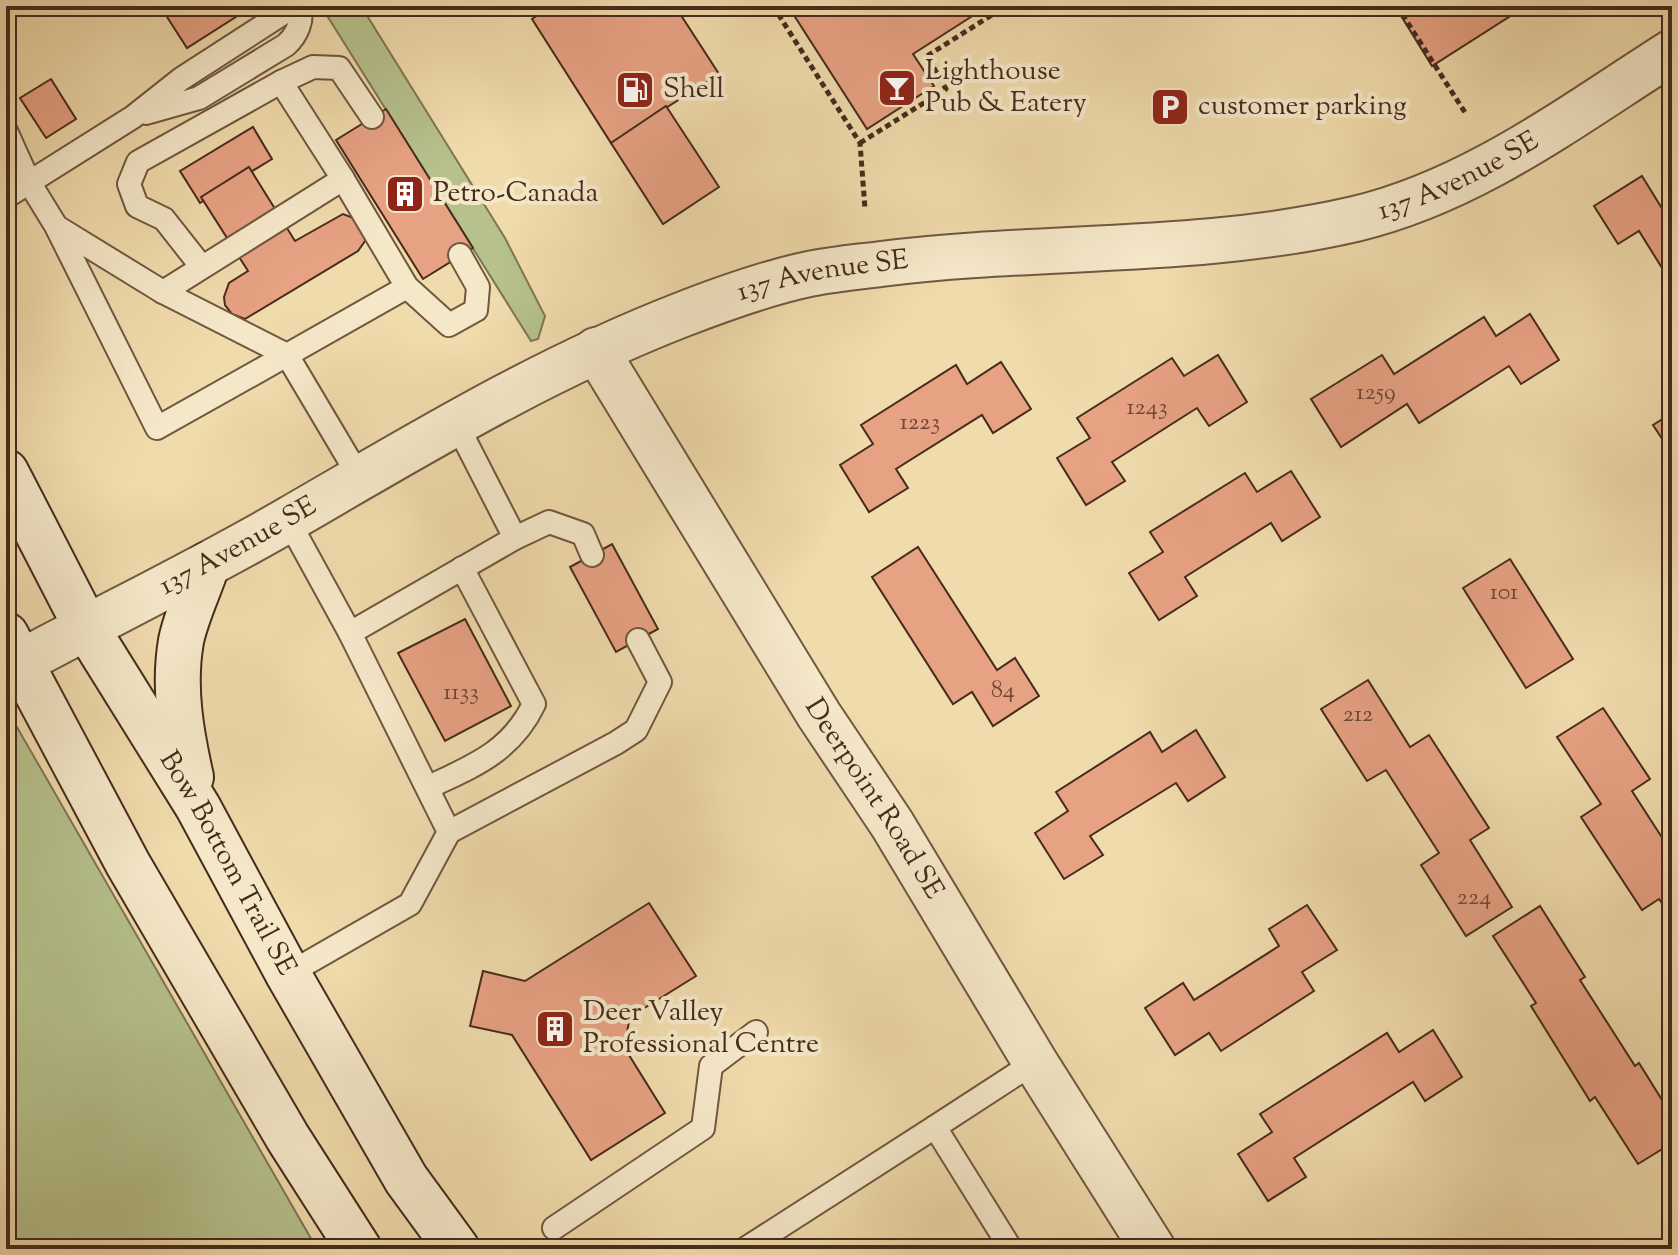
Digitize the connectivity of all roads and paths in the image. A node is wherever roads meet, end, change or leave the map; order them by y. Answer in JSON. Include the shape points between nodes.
{"nodes":[{"id":1,"x":297,"y":6,"type":"edge"},
{"id":2,"x":773,"y":6,"type":"edge"},
{"id":3,"x":1006,"y":6,"type":"edge"},
{"id":4,"x":1397,"y":6,"type":"edge"},
{"id":5,"x":1672,"y":52,"type":"edge"},
{"id":6,"x":281,"y":82,"type":"junction"},
{"id":7,"x":1466,"y":114,"type":"dead end"},
{"id":8,"x":372,"y":117,"type":"dead end"},
{"id":9,"x":6,"y":131,"type":"edge"},
{"id":10,"x":860,"y":143,"type":"junction"},
{"id":11,"x":343,"y":179,"type":"junction"},
{"id":12,"x":29,"y":182,"type":"junction"},
{"id":13,"x":6,"y":197,"type":"edge"},
{"id":14,"x":865,"y":209,"type":"dead end"},
{"id":15,"x":56,"y":226,"type":"junction"},
{"id":16,"x":460,"y":255,"type":"dead end"},
{"id":17,"x":201,"y":266,"type":"junction"},
{"id":18,"x":407,"y":287,"type":"junction"},
{"id":19,"x":163,"y":292,"type":"junction"},
{"id":20,"x":596,"y":350,"type":"junction"},
{"id":21,"x":287,"y":355,"type":"junction"},
{"id":22,"x":455,"y":421,"type":"junction"},
{"id":23,"x":6,"y":472,"type":"edge"},
{"id":24,"x":360,"y":478,"type":"junction"},
{"id":25,"x":288,"y":520,"type":"junction"},
{"id":26,"x":515,"y":538,"type":"junction"},
{"id":27,"x":592,"y":555,"type":"dead end"},
{"id":28,"x":207,"y":565,"type":"junction"},
{"id":29,"x":462,"y":568,"type":"junction"},
{"id":30,"x":86,"y":627,"type":"junction"},
{"id":31,"x":350,"y":633,"type":"junction"},
{"id":32,"x":638,"y":640,"type":"dead end"},
{"id":33,"x":13,"y":649,"type":"edge"},
{"id":34,"x":429,"y":787,"type":"junction"},
{"id":35,"x":198,"y":807,"type":"junction"},
{"id":36,"x":449,"y":832,"type":"junction"},
{"id":37,"x":288,"y":974,"type":"junction"},
{"id":38,"x":756,"y":1032,"type":"dead end"},
{"id":39,"x":1035,"y":1062,"type":"junction"},
{"id":40,"x":935,"y":1127,"type":"junction"},
{"id":41,"x":554,"y":1228,"type":"dead end"},
{"id":42,"x":359,"y":1249,"type":"edge"},
{"id":43,"x":457,"y":1249,"type":"edge"},
{"id":44,"x":745,"y":1249,"type":"edge"},
{"id":45,"x":1011,"y":1249,"type":"edge"},
{"id":46,"x":1153,"y":1249,"type":"edge"}],
"edges":[{"from":1,"to":12,"type":"lane"},
{"from":2,"to":10,"type":"path"},
{"from":3,"to":10,"type":"path","via":[[927,56],[946,89]]},
{"from":4,"to":7,"type":"path"},
{"from":5,"to":20,"type":"street","name":"137 Avenue SE","via":[[1490,167],[1429,195],[1358,218],[1204,241],[936,257],[809,274],[724,298]]},
{"from":6,"to":8,"type":"lane","via":[[313,67],[339,68]]},
{"from":6,"to":11,"type":"lane"},
{"from":6,"to":17,"type":"lane","via":[[138,162],[129,184],[137,206],[164,219]]},
{"from":9,"to":12,"type":"lane"},
{"from":10,"to":14,"type":"path"},
{"from":11,"to":17,"type":"lane"},
{"from":11,"to":18,"type":"lane"},
{"from":12,"to":13,"type":"lane"},
{"from":12,"to":15,"type":"lane"},
{"from":15,"to":19,"type":"lane"},
{"from":15,"to":21,"type":"lane","via":[[157,428]]},
{"from":16,"to":18,"type":"lane","via":[[478,287],[476,310],[449,325]]},
{"from":17,"to":19,"type":"lane"},
{"from":18,"to":21,"type":"lane"},
{"from":19,"to":21,"type":"lane"},
{"from":20,"to":22,"type":"street","name":"137 Avenue SE"},
{"from":20,"to":39,"type":"street","name":"Deerpoint Road SE"},
{"from":21,"to":24,"type":"lane"},
{"from":22,"to":24,"type":"street","name":"137 Avenue SE"},
{"from":22,"to":26,"type":"lane"},
{"from":23,"to":30,"type":"street","name":"Bow Bottom Trail SE"},
{"from":24,"to":25,"type":"street","name":"137 Avenue SE"},
{"from":25,"to":28,"type":"street","name":"137 Avenue SE"},
{"from":25,"to":31,"type":"lane"},
{"from":26,"to":27,"type":"lane","via":[[549,522],[583,534]]},
{"from":26,"to":29,"type":"lane"},
{"from":28,"to":30,"type":"street","name":"137 Avenue SE"},
{"from":28,"to":35,"type":"street","via":[[181,641],[178,695],[181,735]]},
{"from":29,"to":31,"type":"lane"},
{"from":29,"to":34,"type":"lane","via":[[534,704],[525,724],[487,760]]},
{"from":30,"to":33,"type":"street","name":"137 Avenue SE"},
{"from":30,"to":35,"type":"street","name":"Bow Bottom Trail SE"},
{"from":31,"to":34,"type":"lane"},
{"from":32,"to":36,"type":"lane","via":[[660,682],[636,730]]},
{"from":33,"to":42,"type":"street","via":[[128,864]]},
{"from":34,"to":36,"type":"lane"},
{"from":35,"to":37,"type":"street","name":"Bow Bottom Trail SE"},
{"from":36,"to":37,"type":"lane","via":[[410,904]]},
{"from":37,"to":43,"type":"street","name":"Bow Bottom Trail SE","via":[[406,1179]]},
{"from":38,"to":41,"type":"lane","via":[[711,1066],[703,1128]]},
{"from":39,"to":40,"type":"lane"},
{"from":39,"to":46,"type":"street","name":"Deerpoint Road SE"},
{"from":40,"to":44,"type":"lane"},
{"from":40,"to":45,"type":"lane"}]}
